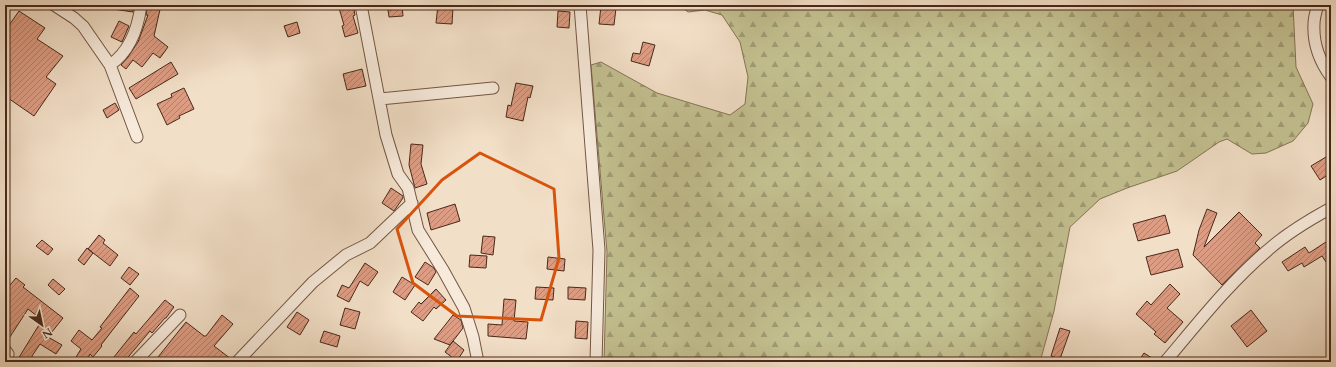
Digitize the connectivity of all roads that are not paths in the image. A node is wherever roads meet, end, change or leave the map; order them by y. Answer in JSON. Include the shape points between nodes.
{"nodes":[{"id":1,"x":54,"y":5,"type":"edge"},
{"id":2,"x":141,"y":5,"type":"edge"},
{"id":3,"x":361,"y":5,"type":"edge"},
{"id":4,"x":580,"y":5,"type":"edge"},
{"id":5,"x":1318,"y":5,"type":"edge"},
{"id":6,"x":110,"y":65,"type":"junction"},
{"id":7,"x":1331,"y":77,"type":"edge"},
{"id":8,"x":494,"y":88,"type":"dead end"},
{"id":9,"x":380,"y":99,"type":"junction"},
{"id":10,"x":137,"y":137,"type":"dead end"},
{"id":11,"x":412,"y":203,"type":"junction"},
{"id":12,"x":1331,"y":208,"type":"edge"},
{"id":13,"x":180,"y":316,"type":"dead end"},
{"id":14,"x":5,"y":350,"type":"edge"},
{"id":15,"x":138,"y":358,"type":"edge"},
{"id":16,"x":5,"y":359,"type":"edge"},
{"id":17,"x":150,"y":362,"type":"edge"},
{"id":18,"x":237,"y":362,"type":"edge"},
{"id":19,"x":478,"y":362,"type":"edge"},
{"id":20,"x":596,"y":362,"type":"edge"},
{"id":21,"x":1165,"y":362,"type":"edge"}],
"edges":[{"from":1,"to":6,"type":"street","via":[[83,26]]},
{"from":2,"to":6,"type":"street","via":[[135,33]]},
{"from":3,"to":9,"type":"street"},
{"from":4,"to":20,"type":"street","via":[[600,250]]},
{"from":5,"to":7,"type":"street","via":[[1314,23],[1316,43],[1320,59]]},
{"from":6,"to":10,"type":"street"},
{"from":8,"to":9,"type":"street"},
{"from":9,"to":11,"type":"street","via":[[386,135],[398,174],[408,188]]},
{"from":11,"to":18,"type":"street","via":[[370,243],[346,255],[313,282]]},
{"from":11,"to":19,"type":"street","via":[[418,230],[464,308]]},
{"from":12,"to":21,"type":"street","via":[[1301,225],[1268,249],[1232,284]]},
{"from":13,"to":15,"type":"street"},
{"from":14,"to":16,"type":"street","via":[[8,354]]},
{"from":15,"to":17,"type":"street"}]}
